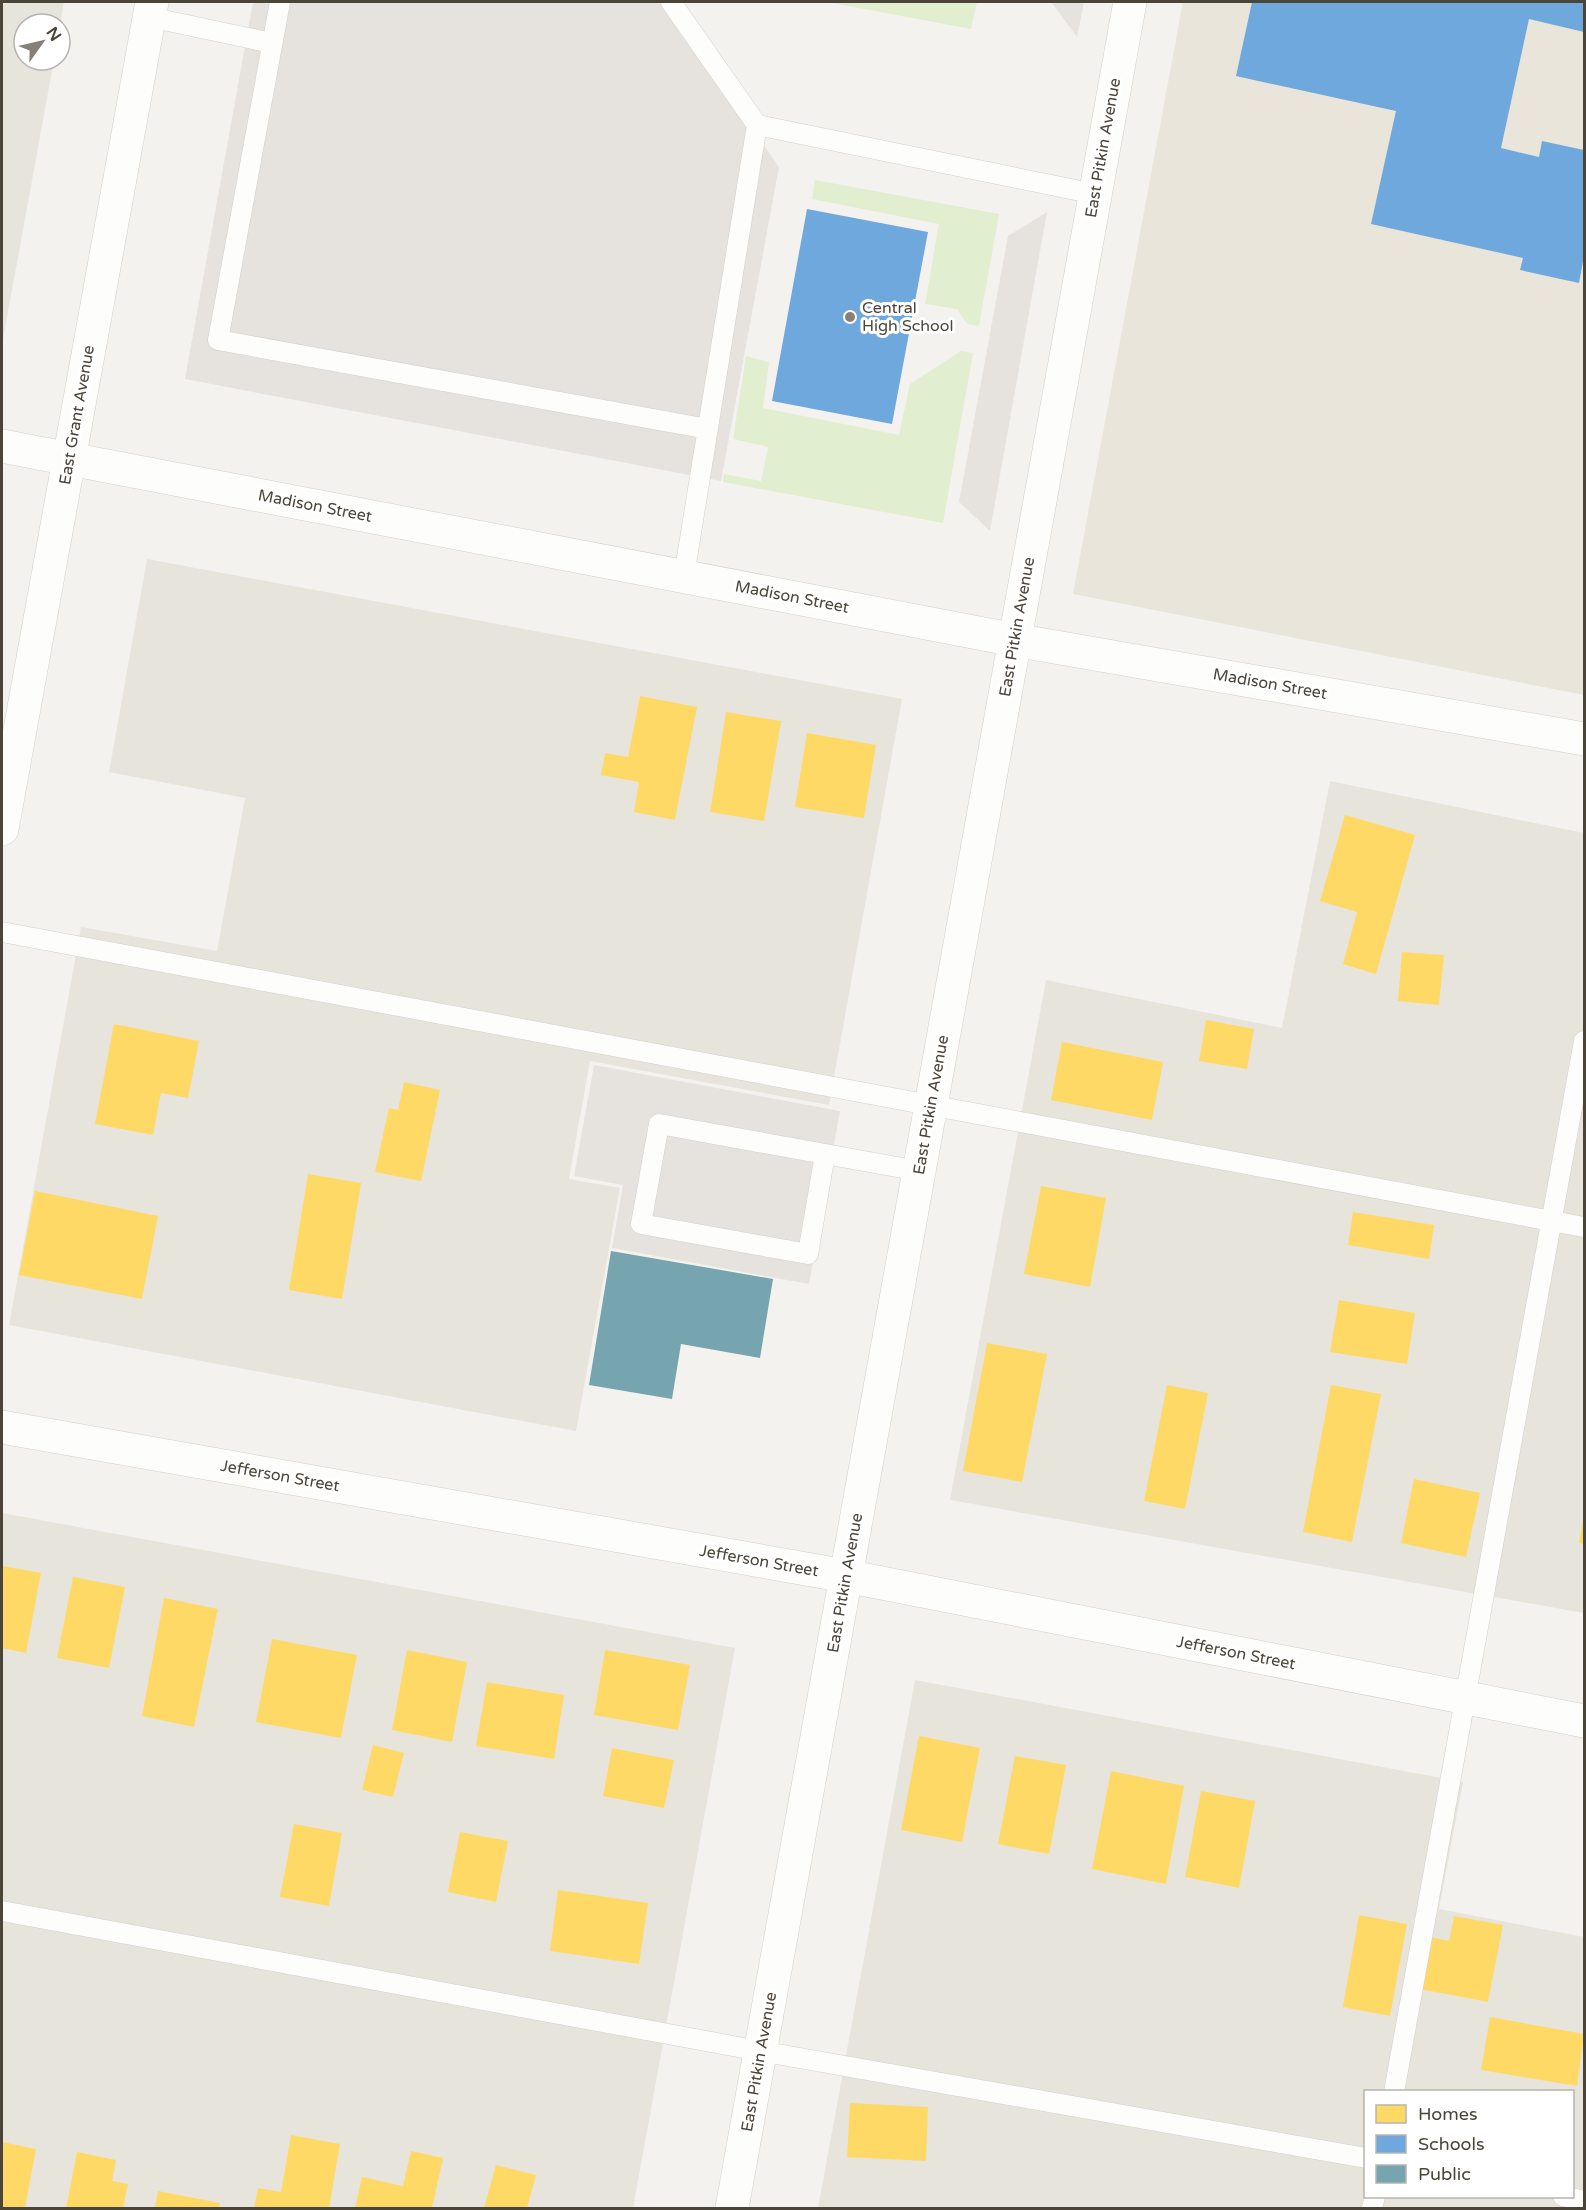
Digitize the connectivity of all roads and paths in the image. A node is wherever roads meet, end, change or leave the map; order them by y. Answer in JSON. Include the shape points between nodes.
{"nodes":[{"id":1,"x":280,"y":2,"type":"edge"},
{"id":2,"x":671,"y":2,"type":"edge"},
{"id":3,"x":1130,"y":2,"type":"edge"},
{"id":4,"x":151,"y":9,"type":"edge"},
{"id":5,"x":272,"y":43,"type":"junction"},
{"id":6,"x":757,"y":125,"type":"junction"},
{"id":7,"x":1095,"y":194,"type":"junction"},
{"id":8,"x":708,"y":429,"type":"junction"},
{"id":9,"x":2,"y":446,"type":"edge"},
{"id":10,"x":69,"y":459,"type":"junction"},
{"id":11,"x":684,"y":576,"type":"junction"},
{"id":12,"x":1015,"y":640,"type":"junction"},
{"id":13,"x":1584,"y":739,"type":"edge"},
{"id":14,"x":2,"y":828,"type":"edge"},
{"id":15,"x":2,"y":932,"type":"edge"},
{"id":16,"x":1584,"y":1041,"type":"edge"},
{"id":17,"x":931,"y":1106,"type":"junction"},
{"id":18,"x":825,"y":1154,"type":"junction"},
{"id":19,"x":919,"y":1171,"type":"junction"},
{"id":20,"x":1551,"y":1221,"type":"junction"},
{"id":21,"x":1584,"y":1227,"type":"edge"},
{"id":22,"x":2,"y":1427,"type":"edge"},
{"id":23,"x":846,"y":1576,"type":"junction"},
{"id":24,"x":1466,"y":1698,"type":"junction"},
{"id":25,"x":1584,"y":1721,"type":"edge"},
{"id":26,"x":2,"y":1911,"type":"edge"},
{"id":27,"x":760,"y":2051,"type":"junction"},
{"id":28,"x":1394,"y":2090,"type":"edge"},
{"id":29,"x":1364,"y":2158,"type":"edge"},
{"id":30,"x":732,"y":2208,"type":"edge"}],
"edges":[{"from":1,"to":5,"type":"lane"},
{"from":2,"to":6,"type":"lane"},
{"from":3,"to":7,"type":"street","name":"East Pitkin Avenue"},
{"from":4,"to":5,"type":"lane"},
{"from":4,"to":10,"type":"street","name":"East Grant Avenue"},
{"from":5,"to":8,"type":"lane","via":[[218,340]]},
{"from":6,"to":7,"type":"lane"},
{"from":6,"to":8,"type":"lane"},
{"from":7,"to":12,"type":"street","name":"East Pitkin Avenue"},
{"from":8,"to":11,"type":"lane"},
{"from":9,"to":10,"type":"street","name":"Madison Street"},
{"from":10,"to":11,"type":"street","name":"Madison Street"},
{"from":10,"to":14,"type":"street","name":"East Grant Avenue"},
{"from":11,"to":12,"type":"street","name":"Madison Street"},
{"from":12,"to":13,"type":"street","name":"Madison Street"},
{"from":12,"to":17,"type":"street","name":"East Pitkin Avenue"},
{"from":15,"to":17,"type":"lane"},
{"from":16,"to":20,"type":"lane"},
{"from":17,"to":19,"type":"street","name":"East Pitkin Avenue"},
{"from":17,"to":20,"type":"lane"},
{"from":18,"to":18,"type":"lane","via":[[659,1124],[641,1224],[808,1254]]},
{"from":18,"to":19,"type":"lane"},
{"from":19,"to":23,"type":"street","name":"East Pitkin Avenue"},
{"from":20,"to":21,"type":"lane"},
{"from":20,"to":24,"type":"lane"},
{"from":22,"to":23,"type":"street","name":"Jefferson Street"},
{"from":23,"to":24,"type":"street","name":"Jefferson Street"},
{"from":23,"to":27,"type":"street","name":"East Pitkin Avenue"},
{"from":24,"to":25,"type":"street","name":"Jefferson Street"},
{"from":24,"to":28,"type":"lane"},
{"from":26,"to":27,"type":"lane"},
{"from":27,"to":29,"type":"lane"},
{"from":27,"to":30,"type":"street","name":"East Pitkin Avenue"}]}
